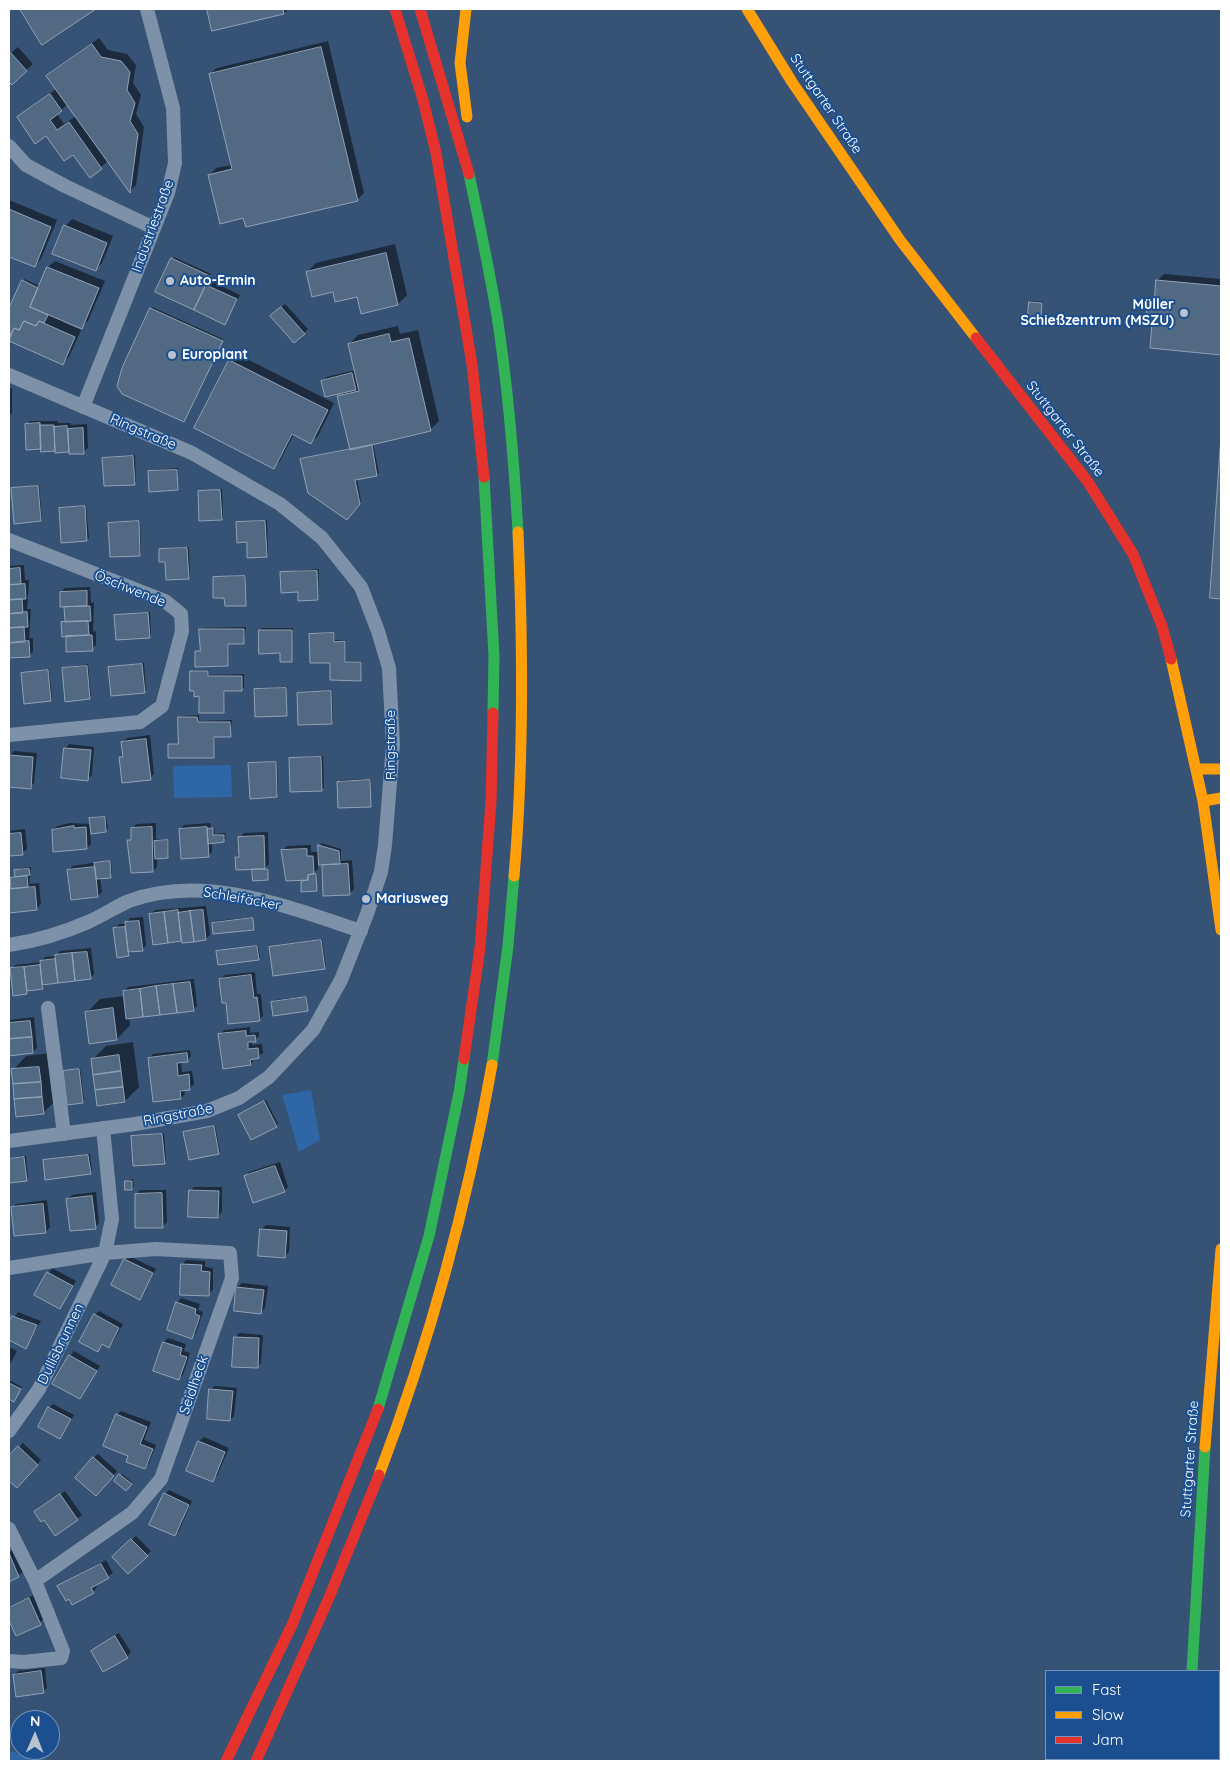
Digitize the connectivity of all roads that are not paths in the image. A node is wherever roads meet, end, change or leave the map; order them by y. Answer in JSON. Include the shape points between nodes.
{"nodes":[{"id":1,"x":147,"y":9,"type":"edge"},
{"id":2,"x":395,"y":9,"type":"edge"},
{"id":3,"x":420,"y":9,"type":"edge"},
{"id":4,"x":466,"y":9,"type":"edge"},
{"id":5,"x":747,"y":9,"type":"edge"},
{"id":6,"x":9,"y":146,"type":"edge"},
{"id":7,"x":466,"y":162,"type":"junction"},
{"id":8,"x":154,"y":228,"type":"junction"},
{"id":9,"x":9,"y":375,"type":"edge"},
{"id":10,"x":83,"y":407,"type":"junction"},
{"id":11,"x":9,"y":540,"type":"edge"},
{"id":12,"x":9,"y":735,"type":"edge"},
{"id":13,"x":1196,"y":769,"type":"junction"},
{"id":14,"x":1221,"y":769,"type":"edge"},
{"id":15,"x":1221,"y":798,"type":"edge"},
{"id":16,"x":1203,"y":801,"type":"junction"},
{"id":17,"x":1221,"y":864,"type":"edge"},
{"id":18,"x":1215,"y":884,"type":"junction"},
{"id":19,"x":1221,"y":930,"type":"edge"},
{"id":20,"x":361,"y":931,"type":"junction"},
{"id":21,"x":9,"y":945,"type":"edge"},
{"id":22,"x":48,"y":1008,"type":"dead end"},
{"id":23,"x":103,"y":1128,"type":"junction"},
{"id":24,"x":64,"y":1134,"type":"junction"},
{"id":25,"x":9,"y":1140,"type":"edge"},
{"id":26,"x":1221,"y":1249,"type":"edge"},
{"id":27,"x":106,"y":1253,"type":"junction"},
{"id":28,"x":9,"y":1268,"type":"edge"},
{"id":29,"x":9,"y":1431,"type":"edge"},
{"id":30,"x":9,"y":1530,"type":"edge"},
{"id":31,"x":34,"y":1581,"type":"junction"},
{"id":32,"x":9,"y":1661,"type":"edge"},
{"id":33,"x":1192,"y":1670,"type":"edge"},
{"id":34,"x":226,"y":1761,"type":"edge"},
{"id":35,"x":256,"y":1761,"type":"edge"}],
"edges":[{"from":1,"to":8,"type":"street","name":"Industriestraße","via":[[172,108],[175,163]]},
{"from":2,"to":34,"type":"main road","via":[[427,113],[464,298],[479,414],[489,516],[494,632],[486,891],[468,1033],[440,1196],[388,1383],[302,1601]]},
{"from":3,"to":7,"type":"main road"},
{"from":4,"to":7,"type":"main road","via":[[460,58],[462,95],[468,121]]},
{"from":5,"to":13,"type":"main road","name":"Stuttgarter Straße","via":[[792,82],[900,240],[1088,482],[1134,554],[1162,626]]},
{"from":6,"to":8,"type":"street","via":[[26,165]]},
{"from":7,"to":35,"type":"main road","via":[[491,285],[503,366],[513,453],[523,630],[521,807],[497,1035],[465,1203],[412,1385],[359,1530]]},
{"from":8,"to":10,"type":"street","name":"Industriestraße"},
{"from":9,"to":10,"type":"street","name":"Ringstraße"},
{"from":10,"to":20,"type":"street","name":"Ringstraße","via":[[192,453],[280,504],[322,538],[361,587],[389,668],[393,745],[389,818],[382,866]]},
{"from":11,"to":12,"type":"street","name":"Öschwende","via":[[165,601],[181,614],[182,631],[162,706],[140,722]]},
{"from":13,"to":14,"type":"main road"},
{"from":13,"to":16,"type":"main road","name":"Stuttgarter Straße"},
{"from":15,"to":16,"type":"main road"},
{"from":16,"to":18,"type":"main road","name":"Stuttgarter Straße"},
{"from":17,"to":18,"type":"main road"},
{"from":18,"to":19,"type":"main road","name":"Stuttgarter Straße"},
{"from":20,"to":21,"type":"street","name":"Schleifäcker","via":[[260,900],[214,892],[184,891],[129,901],[70,929],[34,942]]},
{"from":20,"to":23,"type":"street","name":"Ringstraße","via":[[341,980],[313,1030],[270,1077],[239,1098],[207,1111]]},
{"from":22,"to":24,"type":"street"},
{"from":23,"to":24,"type":"street","name":"Ringstraße"},
{"from":23,"to":27,"type":"street","name":"Dullisbrunnen","via":[[112,1219]]},
{"from":24,"to":25,"type":"street","name":"Ringstraße"},
{"from":26,"to":33,"type":"main road","name":"Stuttgarter Straße","via":[[1203,1465]]},
{"from":27,"to":28,"type":"street"},
{"from":27,"to":29,"type":"street","name":"Dullisbrunnen","via":[[39,1389]]},
{"from":27,"to":31,"type":"street","name":"Seidlheck","via":[[156,1249],[230,1253],[232,1278],[161,1479],[132,1513]]},
{"from":30,"to":31,"type":"street"},
{"from":31,"to":32,"type":"street","via":[[63,1651],[61,1658]]}]}
